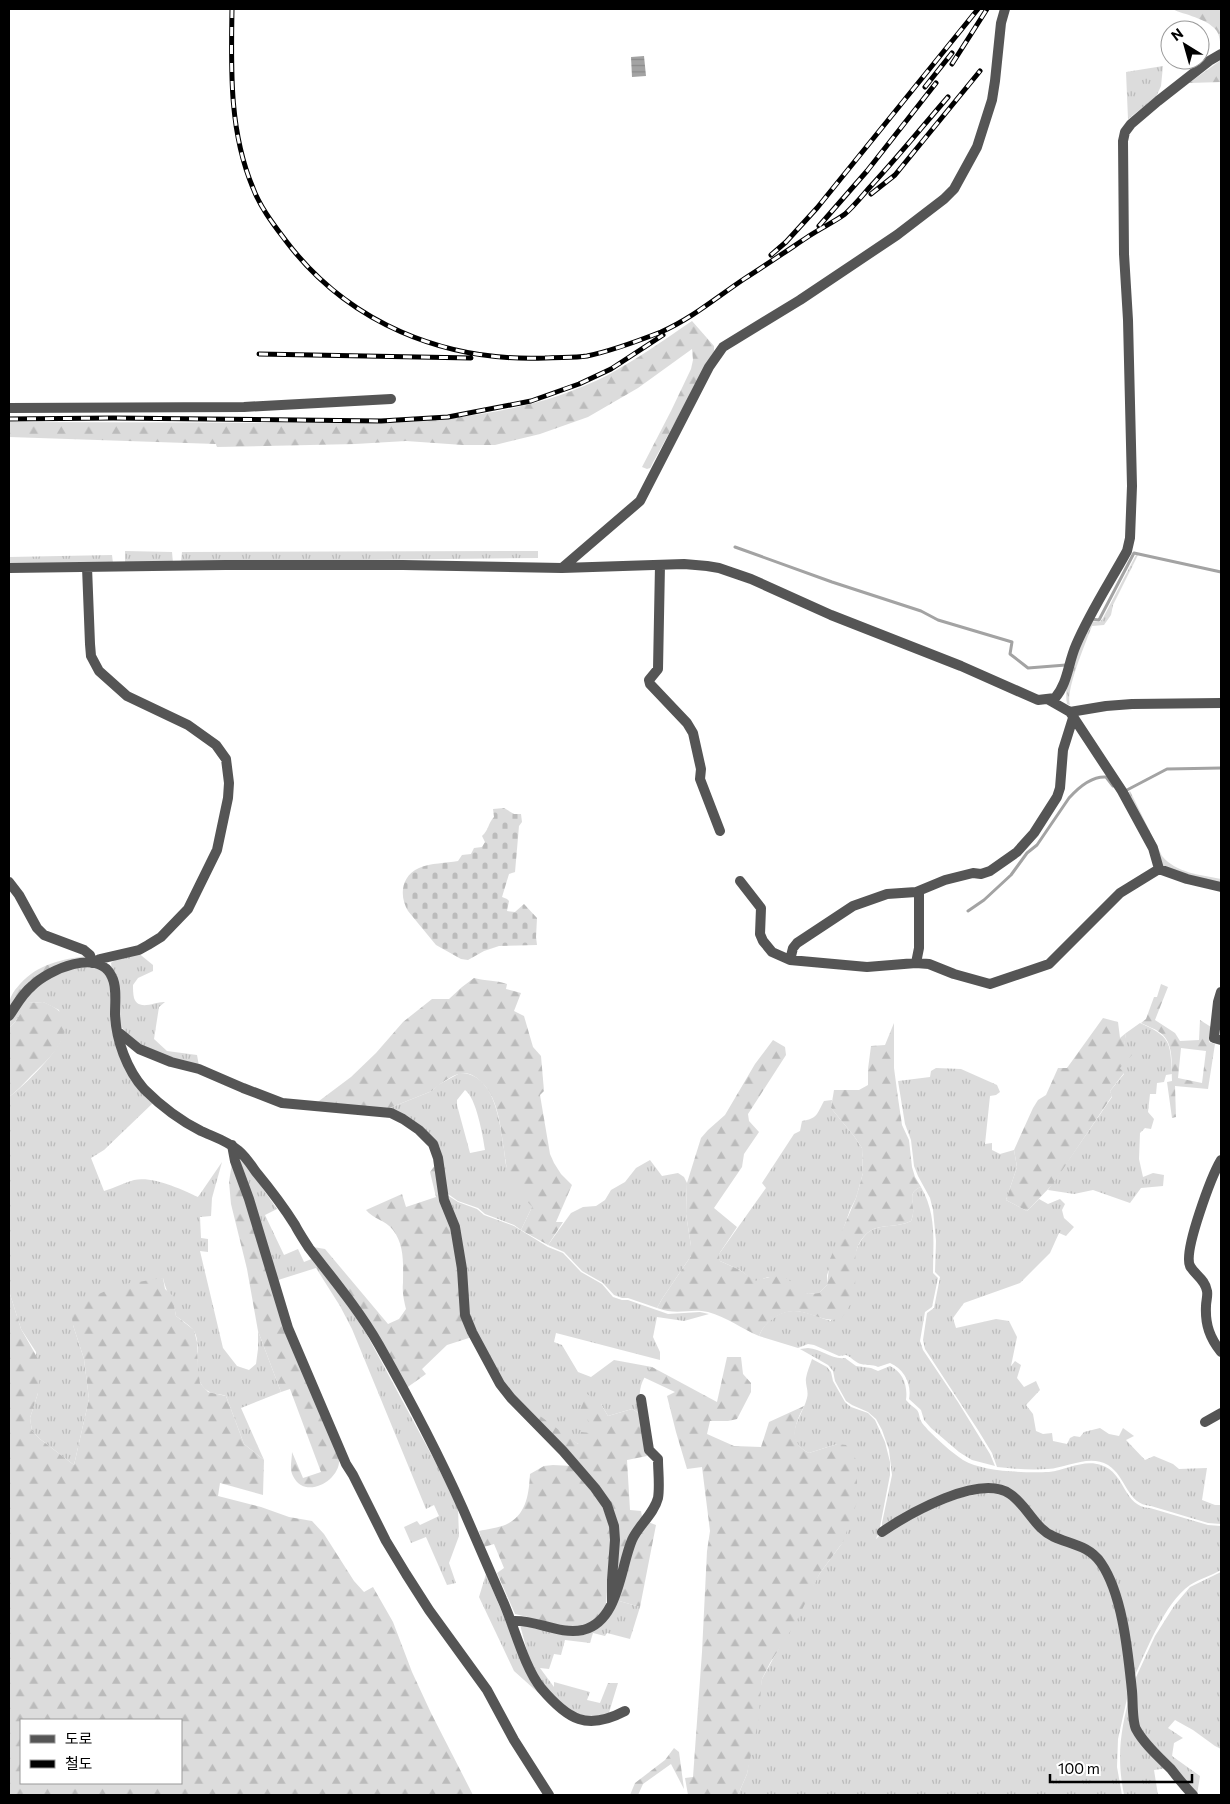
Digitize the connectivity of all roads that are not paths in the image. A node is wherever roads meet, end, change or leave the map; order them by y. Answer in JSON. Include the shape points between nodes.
{"nodes":[{"id":1,"x":1005,"y":9,"type":"edge"},
{"id":2,"x":1221,"y":54,"type":"edge"},
{"id":3,"x":391,"y":399,"type":"dead end"},
{"id":4,"x":9,"y":408,"type":"edge"},
{"id":5,"x":660,"y":566,"type":"junction"},
{"id":6,"x":87,"y":567,"type":"junction"},
{"id":7,"x":9,"y":568,"type":"edge"},
{"id":8,"x":562,"y":568,"type":"junction"},
{"id":9,"x":1049,"y":700,"type":"junction"},
{"id":10,"x":1221,"y":703,"type":"edge"},
{"id":11,"x":1072,"y":715,"type":"junction"},
{"id":12,"x":720,"y":831,"type":"dead end"},
{"id":13,"x":1159,"y":868,"type":"junction"},
{"id":14,"x":740,"y":881,"type":"dead end"},
{"id":15,"x":9,"y":882,"type":"edge"},
{"id":16,"x":1221,"y":887,"type":"edge"},
{"id":17,"x":919,"y":892,"type":"junction"},
{"id":18,"x":790,"y":960,"type":"junction"},
{"id":19,"x":92,"y":963,"type":"junction"},
{"id":20,"x":916,"y":963,"type":"junction"},
{"id":21,"x":1221,"y":992,"type":"edge"},
{"id":22,"x":9,"y":1016,"type":"edge"},
{"id":23,"x":117,"y":1031,"type":"junction"},
{"id":24,"x":1221,"y":1040,"type":"edge"},
{"id":25,"x":232,"y":1145,"type":"junction"},
{"id":26,"x":1221,"y":1160,"type":"edge"},
{"id":27,"x":1221,"y":1352,"type":"edge"},
{"id":28,"x":641,"y":1399,"type":"dead end"},
{"id":29,"x":1221,"y":1413,"type":"edge"},
{"id":30,"x":1205,"y":1422,"type":"dead end"},
{"id":31,"x":882,"y":1532,"type":"dead end"},
{"id":32,"x":612,"y":1603,"type":"junction"},
{"id":33,"x":512,"y":1621,"type":"junction"},
{"id":34,"x":625,"y":1711,"type":"dead end"},
{"id":35,"x":549,"y":1795,"type":"edge"},
{"id":36,"x":1193,"y":1795,"type":"edge"}],
"edges":[{"from":1,"to":8,"type":"street","via":[[992,100],[977,147],[954,189],[897,235],[723,348],[709,367],[640,501]]},
{"from":2,"to":9,"type":"street","via":[[1158,101],[1125,132],[1124,254],[1132,486],[1130,538],[1127,551],[1076,644],[1060,692]]},
{"from":3,"to":4,"type":"street","via":[[244,407]]},
{"from":5,"to":8,"type":"street"},
{"from":5,"to":9,"type":"street","via":[[684,564],[731,572],[1026,696]]},
{"from":5,"to":12,"type":"street","via":[[658,669],[649,680],[688,722],[693,732],[700,778]]},
{"from":6,"to":7,"type":"street"},
{"from":6,"to":8,"type":"street","via":[[403,565]]},
{"from":6,"to":19,"type":"street","via":[[91,656],[98,671],[127,696],[188,725],[216,745],[226,759],[229,783],[216,850],[188,909],[161,937],[148,945]]},
{"from":9,"to":11,"type":"street"},
{"from":10,"to":11,"type":"street","via":[[1106,706]]},
{"from":11,"to":13,"type":"street","via":[[1122,791],[1153,848]]},
{"from":11,"to":17,"type":"street","via":[[1063,750],[1057,797],[1026,844],[990,870],[945,880]]},
{"from":13,"to":16,"type":"street"},
{"from":13,"to":20,"type":"street","via":[[1120,894],[1049,964],[990,984],[929,964]]},
{"from":14,"to":18,"type":"street","via":[[761,908],[762,941],[772,952]]},
{"from":15,"to":19,"type":"street","via":[[44,935],[84,950]]},
{"from":17,"to":18,"type":"street","via":[[887,894],[854,906],[797,943]]},
{"from":17,"to":20,"type":"street"},
{"from":18,"to":20,"type":"street","via":[[867,967]]},
{"from":19,"to":22,"type":"street","via":[[70,964],[45,975],[30,987]]},
{"from":19,"to":23,"type":"street","via":[[105,967],[113,978]]},
{"from":21,"to":24,"type":"street","via":[[1214,1038]]},
{"from":23,"to":25,"type":"street","via":[[130,1069],[145,1089],[198,1130]]},
{"from":23,"to":32,"type":"street","via":[[139,1049],[276,1100],[391,1113],[428,1137],[434,1144],[444,1200],[455,1227],[465,1315],[472,1332],[500,1384],[564,1451],[607,1506],[615,1540]]},
{"from":25,"to":33,"type":"street","via":[[273,1194],[378,1342],[448,1479]]},
{"from":25,"to":35,"type":"street","via":[[288,1328],[346,1464],[386,1541],[429,1610],[486,1690]]},
{"from":26,"to":27,"type":"street","via":[[1202,1206],[1189,1255],[1190,1265],[1208,1293],[1206,1322],[1211,1338]]},
{"from":28,"to":32,"type":"street","via":[[649,1450],[658,1459],[658,1498],[632,1539]]},
{"from":29,"to":30,"type":"street"},
{"from":31,"to":36,"type":"street","via":[[923,1508],[967,1491],[990,1487],[1009,1493],[1042,1529],[1094,1554],[1107,1572],[1117,1600],[1125,1635],[1136,1729]]},
{"from":32,"to":33,"type":"street","via":[[599,1623],[584,1630],[552,1629],[522,1620]]},
{"from":33,"to":34,"type":"street","via":[[537,1682],[564,1710],[578,1719],[592,1722],[604,1721]]}]}
